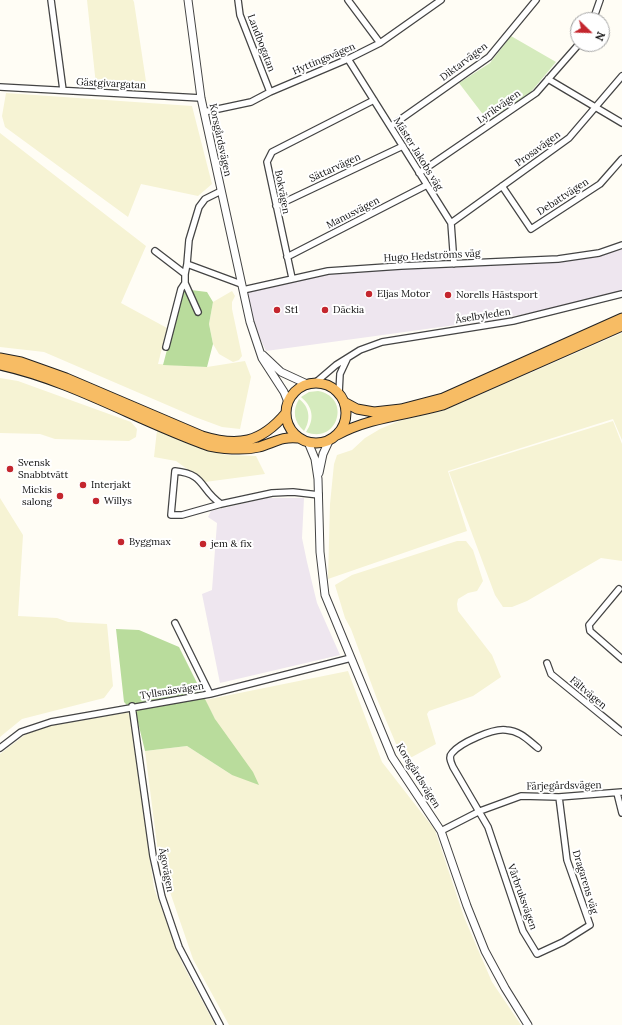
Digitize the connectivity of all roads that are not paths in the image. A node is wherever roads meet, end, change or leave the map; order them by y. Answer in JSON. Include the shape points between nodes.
{"nodes":[{"id":1,"x":51,"y":0,"type":"edge"},
{"id":2,"x":188,"y":0,"type":"edge"},
{"id":3,"x":238,"y":0,"type":"edge"},
{"id":4,"x":348,"y":0,"type":"edge"},
{"id":5,"x":441,"y":0,"type":"edge"},
{"id":6,"x":536,"y":0,"type":"edge"},
{"id":7,"x":600,"y":0,"type":"edge"},
{"id":8,"x":596,"y":12,"type":"edge"},
{"id":9,"x":380,"y":43,"type":"junction"},
{"id":10,"x":572,"y":52,"type":"edge"},
{"id":11,"x":348,"y":59,"type":"junction"},
{"id":12,"x":622,"y":76,"type":"edge"},
{"id":13,"x":548,"y":79,"type":"junction"},
{"id":14,"x":0,"y":87,"type":"edge"},
{"id":15,"x":63,"y":90,"type":"junction"},
{"id":16,"x":270,"y":92,"type":"junction"},
{"id":17,"x":201,"y":98,"type":"junction"},
{"id":18,"x":374,"y":100,"type":"junction"},
{"id":19,"x":596,"y":107,"type":"junction"},
{"id":20,"x":204,"y":112,"type":"junction"},
{"id":21,"x":622,"y":124,"type":"edge"},
{"id":22,"x":391,"y":126,"type":"junction"},
{"id":23,"x":403,"y":146,"type":"junction"},
{"id":24,"x":622,"y":160,"type":"edge"},
{"id":25,"x":419,"y":173,"type":"junction"},
{"id":26,"x":427,"y":185,"type":"junction"},
{"id":27,"x":502,"y":186,"type":"junction"},
{"id":28,"x":221,"y":190,"type":"junction"},
{"id":29,"x":276,"y":206,"type":"junction"},
{"id":30,"x":451,"y":223,"type":"junction"},
{"id":31,"x":622,"y":245,"type":"edge"},
{"id":32,"x":155,"y":251,"type":"dead end"},
{"id":33,"x":287,"y":257,"type":"junction"},
{"id":34,"x":187,"y":264,"type":"junction"},
{"id":35,"x":454,"y":264,"type":"junction"},
{"id":36,"x":185,"y":274,"type":"junction"},
{"id":37,"x":292,"y":278,"type":"junction"},
{"id":38,"x":185,"y":283,"type":"junction"},
{"id":39,"x":242,"y":287,"type":"junction"},
{"id":40,"x":622,"y":294,"type":"edge"},
{"id":41,"x":198,"y":312,"type":"dead end"},
{"id":42,"x":622,"y":318,"type":"edge"},
{"id":43,"x":622,"y":326,"type":"edge"},
{"id":44,"x":166,"y":347,"type":"dead end"},
{"id":45,"x":257,"y":347,"type":"junction"},
{"id":46,"x":349,"y":357,"type":"junction"},
{"id":47,"x":0,"y":358,"type":"edge"},
{"id":48,"x":0,"y":365,"type":"edge"},
{"id":49,"x":311,"y":383,"type":"junction"},
{"id":50,"x":339,"y":393,"type":"junction"},
{"id":51,"x":288,"y":402,"type":"junction"},
{"id":52,"x":344,"y":402,"type":"junction"},
{"id":53,"x":286,"y":413,"type":"junction"},
{"id":54,"x":337,"y":435,"type":"junction"},
{"id":55,"x":298,"y":438,"type":"junction"},
{"id":56,"x":329,"y":441,"type":"junction"},
{"id":57,"x":308,"y":442,"type":"junction"},
{"id":58,"x":318,"y":480,"type":"junction"},
{"id":59,"x":319,"y":495,"type":"junction"},
{"id":60,"x":221,"y":504,"type":"junction"},
{"id":61,"x":618,"y":589,"type":"dead end"},
{"id":62,"x":175,"y":623,"type":"dead end"},
{"id":63,"x":351,"y":658,"type":"junction"},
{"id":64,"x":622,"y":659,"type":"edge"},
{"id":65,"x":547,"y":663,"type":"dead end"},
{"id":66,"x":210,"y":694,"type":"junction"},
{"id":67,"x":132,"y":706,"type":"junction"},
{"id":68,"x":622,"y":732,"type":"edge"},
{"id":69,"x":0,"y":748,"type":"edge"},
{"id":70,"x":538,"y":748,"type":"dead end"},
{"id":71,"x":619,"y":793,"type":"edge"},
{"id":72,"x":559,"y":797,"type":"junction"},
{"id":73,"x":480,"y":811,"type":"junction"},
{"id":74,"x":622,"y":813,"type":"edge"},
{"id":75,"x":441,"y":831,"type":"junction"},
{"id":76,"x":590,"y":925,"type":"joint"},
{"id":77,"x":220,"y":1025,"type":"edge"},
{"id":78,"x":528,"y":1025,"type":"edge"}],
"edges":[{"from":1,"to":15,"type":"street","name":"Gästgivargatan"},
{"from":2,"to":17,"type":"street","name":"Korsgårdsvägen"},
{"from":3,"to":16,"type":"street","name":"Landbogatan","via":[[240,16]]},
{"from":4,"to":9,"type":"street"},
{"from":5,"to":9,"type":"street","name":"Hyttingsvägen"},
{"from":6,"to":22,"type":"street","name":"Diktarvägen","via":[[489,57]]},
{"from":7,"to":8,"type":"street"},
{"from":9,"to":11,"type":"street","name":"Hyttingsvägen"},
{"from":10,"to":13,"type":"street","name":"Lyrikvägen"},
{"from":11,"to":16,"type":"street","name":"Hyttingsvägen"},
{"from":11,"to":18,"type":"street","name":"Mäster Jakobs väg"},
{"from":12,"to":19,"type":"street","name":"Prosavägen"},
{"from":13,"to":19,"type":"street"},
{"from":13,"to":25,"type":"street","name":"Lyrikvägen","via":[[536,93]]},
{"from":14,"to":15,"type":"street"},
{"from":15,"to":17,"type":"street","name":"Gästgivargatan"},
{"from":16,"to":20,"type":"street","name":"Hyttingsvägen","via":[[251,102]]},
{"from":17,"to":20,"type":"street","name":"Korsgårdsvägen"},
{"from":18,"to":22,"type":"street","name":"Mäster Jakobs väg"},
{"from":18,"to":29,"type":"street","name":"Bokvägen","via":[[272,152],[267,162]]},
{"from":19,"to":21,"type":"street"},
{"from":19,"to":27,"type":"street","name":"Prosavägen","via":[[569,138]]},
{"from":20,"to":28,"type":"street","name":"Korsgårdsvägen"},
{"from":22,"to":23,"type":"street","name":"Mäster Jakobs väg"},
{"from":23,"to":25,"type":"street","name":"Mäster Jakobs väg"},
{"from":23,"to":29,"type":"street","name":"Sättarvägen"},
{"from":24,"to":27,"type":"street","name":"Debattvägen","via":[[600,184],[531,228]]},
{"from":25,"to":26,"type":"street","name":"Mäster Jakobs väg"},
{"from":26,"to":30,"type":"street","name":"Mäster Jakobs väg"},
{"from":26,"to":33,"type":"street","name":"Manusvägen"},
{"from":27,"to":30,"type":"street","name":"Prosavägen"},
{"from":28,"to":34,"type":"street","via":[[205,199],[199,208],[189,240]]},
{"from":28,"to":39,"type":"street","name":"Korsgårdsvägen"},
{"from":29,"to":33,"type":"street","name":"Bokvägen"},
{"from":30,"to":35,"type":"street","name":"Mäster Jakobs väg"},
{"from":31,"to":35,"type":"street","name":"Hugo Hedströms väg","via":[[599,253],[558,260]]},
{"from":32,"to":36,"type":"street"},
{"from":33,"to":37,"type":"street","name":"Bokvägen"},
{"from":34,"to":36,"type":"street"},
{"from":34,"to":39,"type":"street"},
{"from":35,"to":37,"type":"street","name":"Hugo Hedströms väg","via":[[328,271]]},
{"from":36,"to":38,"type":"street"},
{"from":37,"to":39,"type":"street","name":"Hugo Hedströms väg"},
{"from":38,"to":41,"type":"street"},
{"from":38,"to":44,"type":"street","via":[[181,289]]},
{"from":39,"to":45,"type":"street","name":"Korsgårdsvägen"},
{"from":40,"to":46,"type":"street","name":"Åselbyleden","via":[[513,321],[382,342]]},
{"from":42,"to":52,"type":"highway","via":[[443,398],[400,409],[374,412],[357,409]]},
{"from":43,"to":54,"type":"highway","via":[[444,405],[368,422]]},
{"from":45,"to":49,"type":"street","name":"Korsgårdsvägen","via":[[281,372]]},
{"from":45,"to":51,"type":"street","name":"Korsgårdsvägen"},
{"from":46,"to":49,"type":"street","name":"Åselbyleden"},
{"from":46,"to":50,"type":"street","via":[[340,374]]},
{"from":47,"to":53,"type":"highway","via":[[47,371],[202,436],[222,441],[243,442],[255,439],[272,428]]},
{"from":48,"to":55,"type":"highway","via":[[57,382],[209,446],[247,449],[286,438]]},
{"from":49,"to":50,"type":"highway","via":[[328,385]]},
{"from":49,"to":51,"type":"highway","via":[[295,391]]},
{"from":50,"to":52,"type":"highway"},
{"from":51,"to":53,"type":"highway"},
{"from":52,"to":54,"type":"highway","via":[[346,417]]},
{"from":53,"to":55,"type":"highway","via":[[290,429]]},
{"from":54,"to":56,"type":"highway"},
{"from":55,"to":57,"type":"highway"},
{"from":56,"to":57,"type":"highway"},
{"from":56,"to":58,"type":"street","name":"Korsgårdsvägen","via":[[323,454]]},
{"from":57,"to":58,"type":"street","name":"Korsgårdsvägen","via":[[315,459]]},
{"from":58,"to":59,"type":"street","name":"Korsgårdsvägen"},
{"from":59,"to":60,"type":"street","via":[[282,492]]},
{"from":59,"to":63,"type":"street","name":"Korsgårdsvägen","via":[[324,595]]},
{"from":60,"to":60,"type":"street","via":[[211,498],[198,478],[192,474],[175,471],[171,515],[182,515]]},
{"from":61,"to":64,"type":"street","via":[[589,625],[590,631]]},
{"from":62,"to":66,"type":"street"},
{"from":63,"to":66,"type":"street","name":"Tyllsnäsvägen"},
{"from":63,"to":75,"type":"street","name":"Korsgårdsvägen","via":[[392,757]]},
{"from":65,"to":68,"type":"street","name":"Fältvägen","via":[[551,674]]},
{"from":66,"to":67,"type":"street","name":"Tyllsnäsvägen"},
{"from":67,"to":69,"type":"street","name":"Tyllsnäsvägen","via":[[51,722],[21,732]]},
{"from":67,"to":77,"type":"street","name":"Ägovägen","via":[[162,897],[179,947]]},
{"from":70,"to":73,"type":"street","via":[[520,733],[504,729],[488,732],[452,753],[450,759],[453,767]]},
{"from":71,"to":72,"type":"street","name":"Färjegårdsvägen"},
{"from":71,"to":74,"type":"street"},
{"from":72,"to":73,"type":"street","name":"Färjegårdsvägen","via":[[521,796]]},
{"from":72,"to":76,"type":"street","name":"Dragarens väg","via":[[567,860]]},
{"from":73,"to":75,"type":"street","name":"Färjegårdsvägen"},
{"from":73,"to":76,"type":"street","name":"Vårbruksvägen","via":[[524,930],[537,954]]},
{"from":75,"to":78,"type":"street","name":"Korsgårdsvägen","via":[[485,951]]}]}
